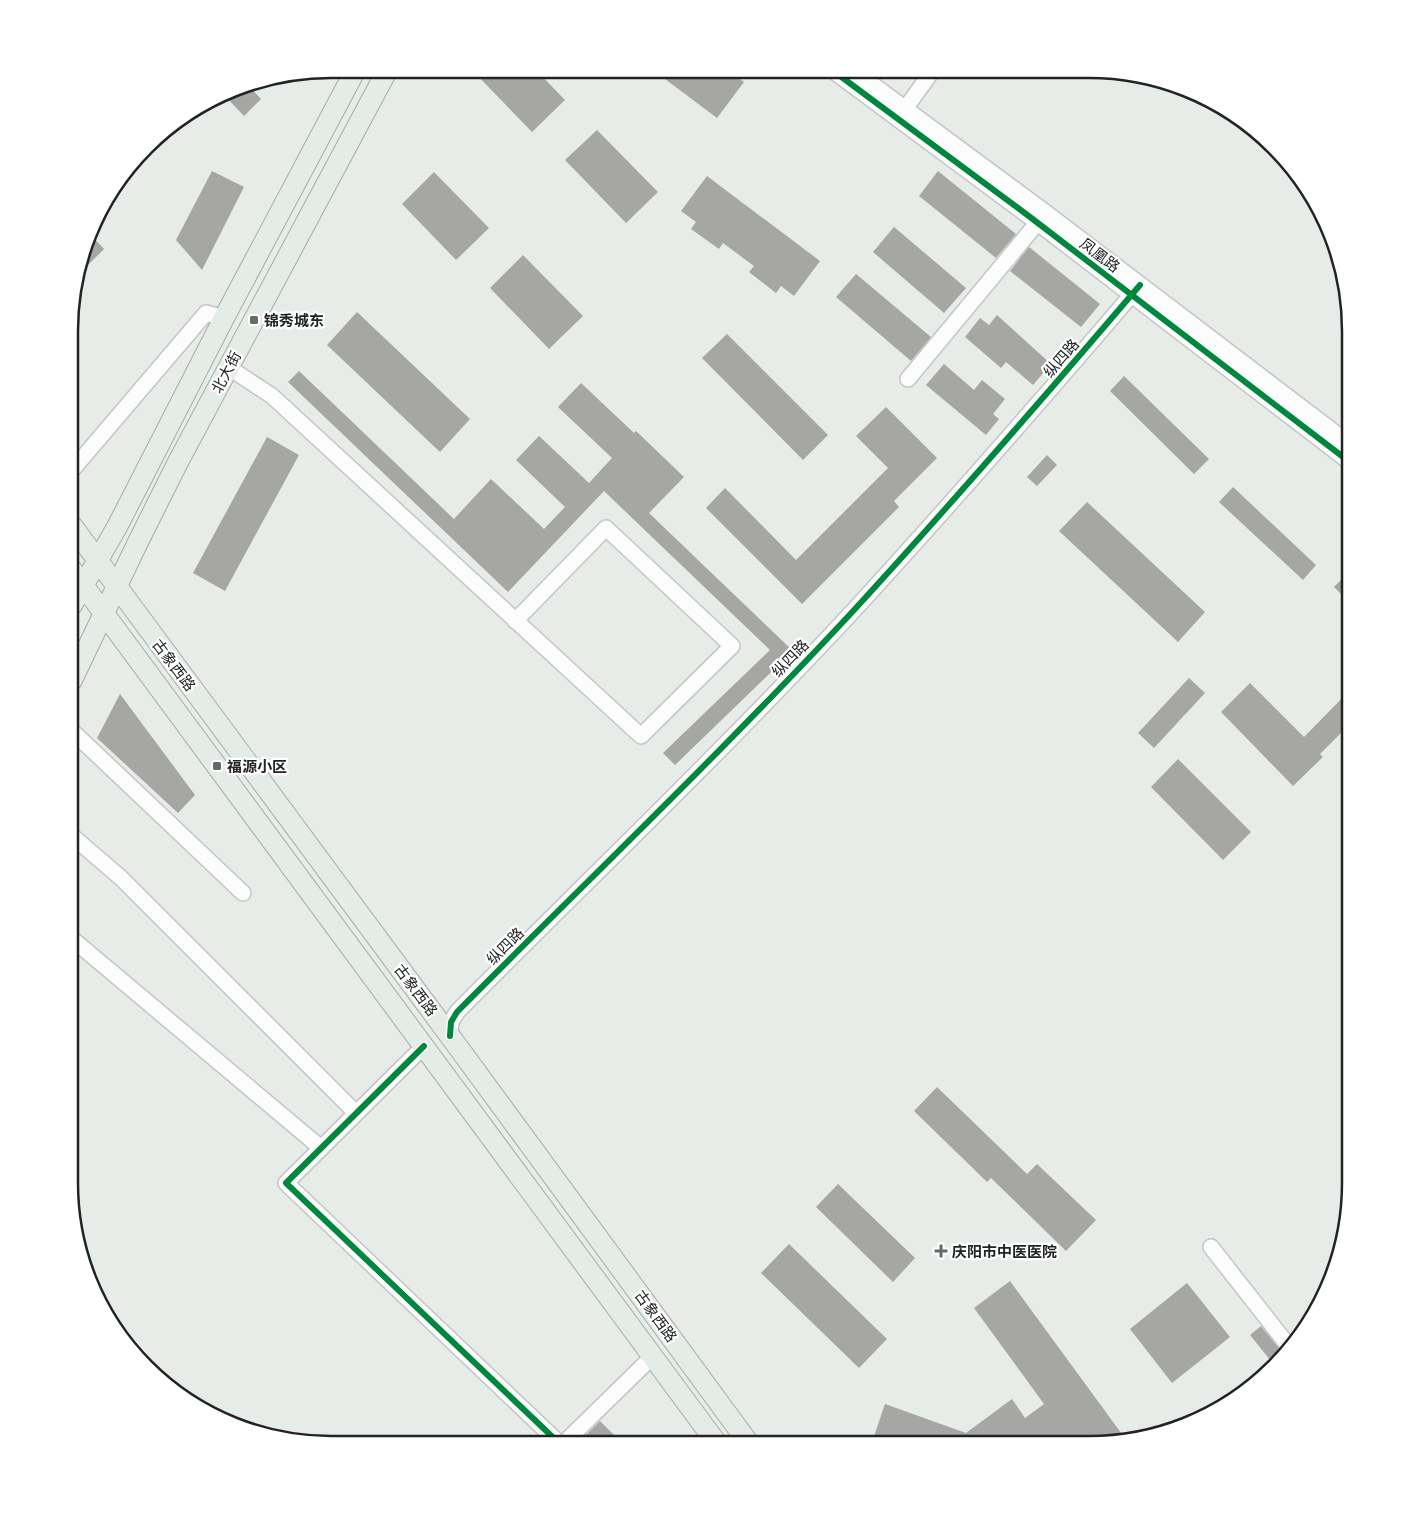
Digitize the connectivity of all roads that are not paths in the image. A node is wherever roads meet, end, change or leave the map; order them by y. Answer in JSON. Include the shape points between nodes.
{"nodes":[{"id":1,"x":352,"y":77,"type":"edge"},
{"id":2,"x":384,"y":77,"type":"edge"},
{"id":3,"x":842,"y":77,"type":"edge"},
{"id":4,"x":862,"y":77,"type":"edge"},
{"id":5,"x":928,"y":77,"type":"edge"},
{"id":6,"x":905,"y":109,"type":"junction"},
{"id":7,"x":1041,"y":218,"type":"junction"},
{"id":8,"x":1133,"y":288,"type":"junction"},
{"id":9,"x":224,"y":318,"type":"junction"},
{"id":10,"x":228,"y":367,"type":"junction"},
{"id":11,"x":908,"y":379,"type":"dead end"},
{"id":12,"x":1342,"y":439,"type":"edge"},
{"id":13,"x":1342,"y":456,"type":"edge"},
{"id":14,"x":78,"y":463,"type":"edge"},
{"id":15,"x":78,"y":535,"type":"edge"},
{"id":16,"x":98,"y":561,"type":"junction"},
{"id":17,"x":78,"y":578,"type":"edge"},
{"id":18,"x":116,"y":587,"type":"junction"},
{"id":19,"x":104,"y":613,"type":"junction"},
{"id":20,"x":515,"y":621,"type":"junction"},
{"id":21,"x":78,"y":667,"type":"edge"},
{"id":22,"x":78,"y":737,"type":"edge"},
{"id":23,"x":78,"y":841,"type":"edge"},
{"id":24,"x":243,"y":893,"type":"dead end"},
{"id":25,"x":78,"y":945,"type":"edge"},
{"id":26,"x":427,"y":1005,"type":"junction"},
{"id":27,"x":450,"y":1036,"type":"junction"},
{"id":28,"x":424,"y":1046,"type":"junction"},
{"id":29,"x":356,"y":1113,"type":"junction"},
{"id":30,"x":321,"y":1148,"type":"junction"},
{"id":31,"x":1211,"y":1247,"type":"dead end"},
{"id":32,"x":1287,"y":1342,"type":"edge"},
{"id":33,"x":652,"y":1357,"type":"junction"},
{"id":34,"x":553,"y":1436,"type":"edge"},
{"id":35,"x":571,"y":1436,"type":"edge"},
{"id":36,"x":711,"y":1436,"type":"edge"},
{"id":37,"x":743,"y":1436,"type":"edge"}],
"edges":[{"from":1,"to":9,"type":"main road","name":"北大街"},
{"from":2,"to":10,"type":"main road","name":"北大街"},
{"from":3,"to":7,"type":"street","name":"凤凰路"},
{"from":4,"to":6,"type":"street","name":"凤凰路"},
{"from":5,"to":6,"type":"street"},
{"from":6,"to":7,"type":"street","name":"凤凰路"},
{"from":7,"to":8,"type":"street","name":"凤凰路"},
{"from":7,"to":11,"type":"street"},
{"from":8,"to":12,"type":"street","name":"凤凰路"},
{"from":8,"to":13,"type":"street","name":"凤凰路"},
{"from":8,"to":26,"type":"street","name":"纵四路","via":[[849,603],[755,701],[452,1005],[440,1010]]},
{"from":8,"to":27,"type":"street","name":"纵四路","via":[[1043,398],[855,608],[457,1012],[449,1028]]},
{"from":9,"to":14,"type":"street","via":[[206,313]]},
{"from":9,"to":16,"type":"main road","name":"北大街"},
{"from":10,"to":18,"type":"main road","name":"北大街"},
{"from":10,"to":20,"type":"street","via":[[272,396]]},
{"from":15,"to":16,"type":"main road","name":"古象西路"},
{"from":16,"to":17,"type":"main road","name":"北大街"},
{"from":16,"to":18,"type":"main road","name":"古象西路"},
{"from":17,"to":19,"type":"main road","name":"古象西路"},
{"from":18,"to":19,"type":"main road","name":"北大街"},
{"from":18,"to":26,"type":"main road","name":"古象西路"},
{"from":19,"to":21,"type":"main road","name":"北大街"},
{"from":19,"to":28,"type":"main road","name":"古象西路"},
{"from":20,"to":20,"type":"street","via":[[641,736],[732,646],[606,528]]},
{"from":22,"to":24,"type":"street"},
{"from":23,"to":29,"type":"street","via":[[121,878]]},
{"from":25,"to":30,"type":"street"},
{"from":26,"to":27,"type":"main road","name":"古象西路"},
{"from":27,"to":37,"type":"main road","name":"古象西路"},
{"from":28,"to":29,"type":"street"},
{"from":28,"to":33,"type":"main road","name":"古象西路"},
{"from":29,"to":30,"type":"street"},
{"from":30,"to":34,"type":"street","via":[[286,1183]]},
{"from":31,"to":32,"type":"street"},
{"from":33,"to":35,"type":"street"},
{"from":33,"to":36,"type":"main road","name":"古象西路"}]}
